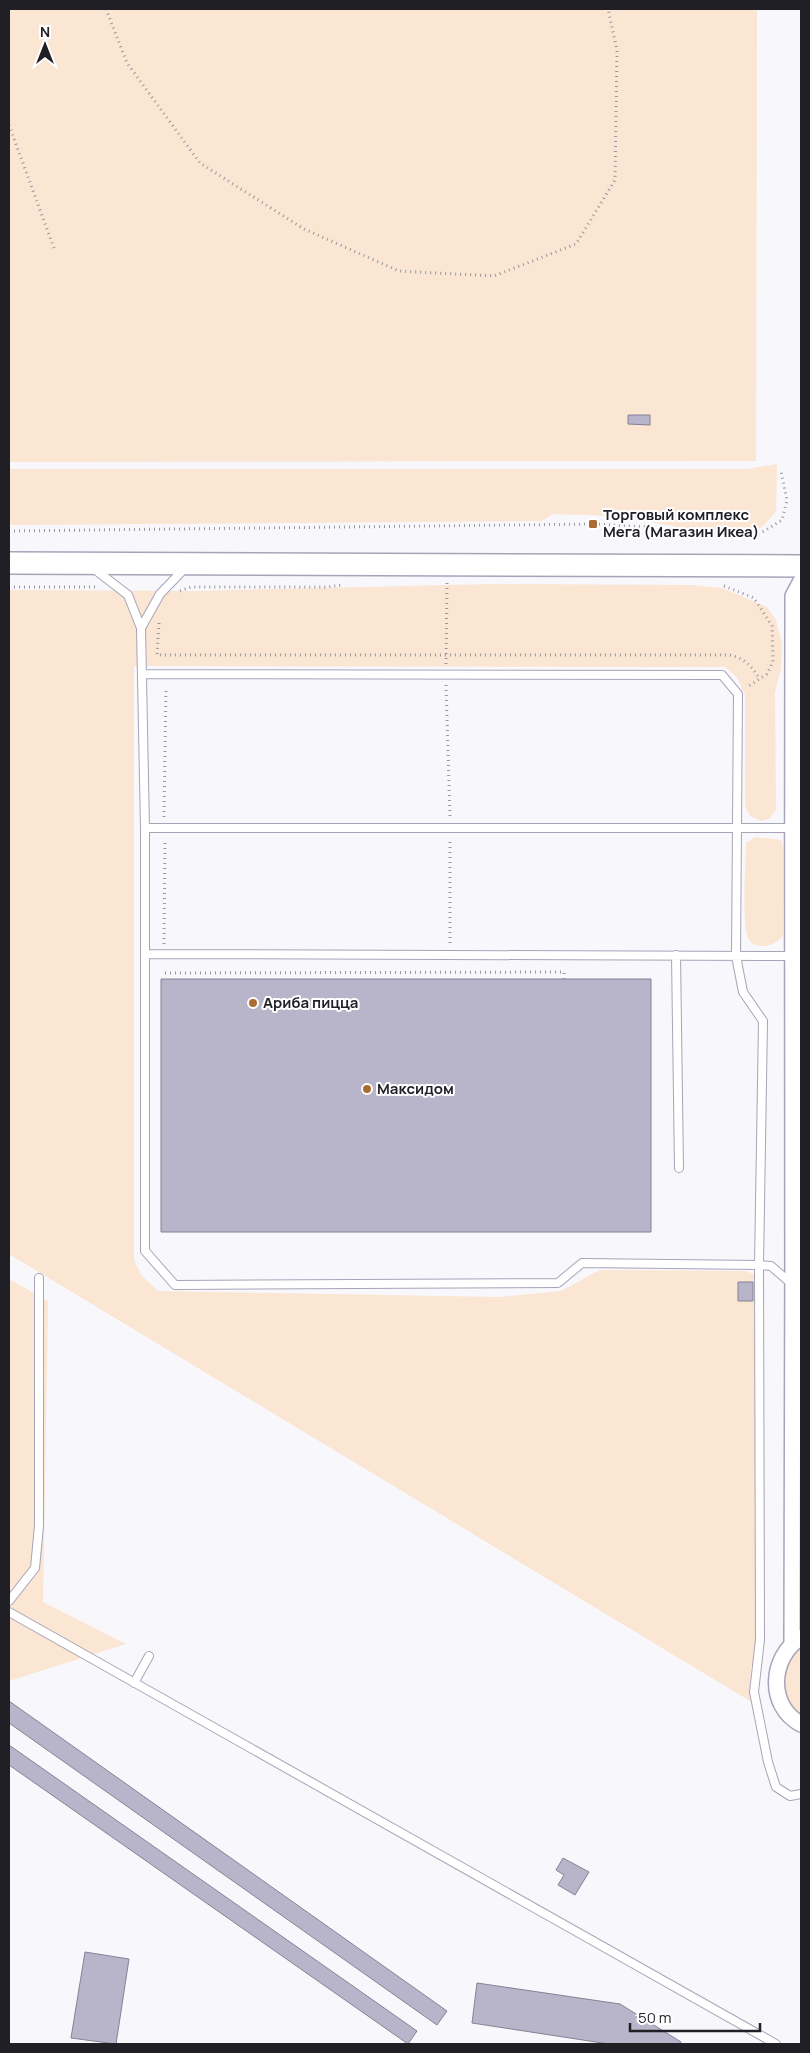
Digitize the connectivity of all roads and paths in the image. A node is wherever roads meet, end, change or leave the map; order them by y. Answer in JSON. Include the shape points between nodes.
{"nodes":[{"id":1,"x":106,"y":9,"type":"edge"},
{"id":2,"x":608,"y":9,"type":"edge"},
{"id":3,"x":9,"y":125,"type":"edge"},
{"id":4,"x":55,"y":251,"type":"dead end"},
{"id":5,"x":781,"y":471,"type":"dead end"},
{"id":6,"x":9,"y":530,"type":"edge"},
{"id":7,"x":9,"y":563,"type":"edge"},
{"id":8,"x":88,"y":563,"type":"junction"},
{"id":9,"x":190,"y":564,"type":"junction"},
{"id":10,"x":801,"y":566,"type":"edge"},
{"id":11,"x":801,"y":581,"type":"edge"},
{"id":12,"x":437,"y":582,"type":"dead end"},
{"id":13,"x":447,"y":582,"type":"junction"},
{"id":14,"x":456,"y":582,"type":"dead end"},
{"id":15,"x":352,"y":584,"type":"dead end"},
{"id":16,"x":716,"y":584,"type":"dead end"},
{"id":17,"x":9,"y":587,"type":"edge"},
{"id":18,"x":160,"y":594,"type":"junction"},
{"id":19,"x":128,"y":595,"type":"junction"},
{"id":20,"x":159,"y":621,"type":"dead end"},
{"id":21,"x":141,"y":628,"type":"junction"},
{"id":22,"x":446,"y":655,"type":"junction"},
{"id":23,"x":143,"y":674,"type":"junction"},
{"id":24,"x":446,"y":674,"type":"junction"},
{"id":25,"x":760,"y":678,"type":"junction"},
{"id":26,"x":166,"y":688,"type":"dead end"},
{"id":27,"x":738,"y":694,"type":"junction"},
{"id":28,"x":164,"y":817,"type":"dead end"},
{"id":29,"x":145,"y":828,"type":"junction"},
{"id":30,"x":450,"y":828,"type":"junction"},
{"id":31,"x":737,"y":828,"type":"junction"},
{"id":32,"x":792,"y":828,"type":"junction"},
{"id":33,"x":165,"y":840,"type":"dead end"},
{"id":34,"x":164,"y":946,"type":"dead end"},
{"id":35,"x":145,"y":954,"type":"junction"},
{"id":36,"x":450,"y":955,"type":"junction"},
{"id":37,"x":676,"y":956,"type":"junction"},
{"id":38,"x":736,"y":956,"type":"junction"},
{"id":39,"x":792,"y":956,"type":"junction"},
{"id":40,"x":450,"y":971,"type":"junction"},
{"id":41,"x":165,"y":973,"type":"dead end"},
{"id":42,"x":564,"y":980,"type":"dead end"},
{"id":43,"x":679,"y":1168,"type":"dead end"},
{"id":44,"x":759,"y":1264,"type":"junction"},
{"id":45,"x":40,"y":1278,"type":"dead end"},
{"id":46,"x":794,"y":1286,"type":"junction"},
{"id":47,"x":9,"y":1601,"type":"edge"},
{"id":48,"x":9,"y":1612,"type":"edge"},
{"id":49,"x":797,"y":1641,"type":"edge"},
{"id":50,"x":149,"y":1656,"type":"dead end"},
{"id":51,"x":134,"y":1683,"type":"junction"},
{"id":52,"x":801,"y":1724,"type":"edge"},
{"id":53,"x":801,"y":1794,"type":"edge"},
{"id":54,"x":776,"y":2044,"type":"edge"}],
"edges":[{"from":1,"to":2,"type":"path","via":[[127,63],[200,163],[304,229],[399,271],[494,276],[576,244],[615,180],[617,50]]},
{"from":3,"to":4,"type":"path"},
{"from":5,"to":6,"type":"path","via":[[787,500],[782,520],[761,533],[692,534],[650,527],[593,524]]},
{"from":7,"to":8,"type":"main road"},
{"from":8,"to":9,"type":"main road"},
{"from":8,"to":19,"type":"lane"},
{"from":9,"to":10,"type":"main road"},
{"from":9,"to":18,"type":"lane"},
{"from":11,"to":32,"type":"street","via":[[794,596]]},
{"from":12,"to":13,"type":"path"},
{"from":13,"to":14,"type":"path"},
{"from":13,"to":22,"type":"path"},
{"from":15,"to":18,"type":"path","via":[[326,587],[191,587]]},
{"from":16,"to":25,"type":"path","via":[[754,598],[772,626],[773,662],[767,674]]},
{"from":17,"to":19,"type":"path","via":[[100,587]]},
{"from":18,"to":21,"type":"lane"},
{"from":19,"to":21,"type":"lane"},
{"from":20,"to":22,"type":"path","via":[[157,654]]},
{"from":21,"to":23,"type":"lane"},
{"from":22,"to":24,"type":"path"},
{"from":22,"to":25,"type":"path","via":[[730,654],[751,665]]},
{"from":23,"to":24,"type":"lane"},
{"from":23,"to":29,"type":"lane"},
{"from":24,"to":27,"type":"lane","via":[[722,675]]},
{"from":24,"to":30,"type":"path"},
{"from":25,"to":27,"type":"path"},
{"from":26,"to":28,"type":"path"},
{"from":27,"to":31,"type":"lane"},
{"from":29,"to":30,"type":"lane"},
{"from":29,"to":35,"type":"lane"},
{"from":30,"to":31,"type":"lane"},
{"from":30,"to":36,"type":"path"},
{"from":31,"to":32,"type":"lane"},
{"from":31,"to":38,"type":"lane"},
{"from":32,"to":39,"type":"street"},
{"from":33,"to":34,"type":"path"},
{"from":35,"to":36,"type":"lane"},
{"from":35,"to":44,"type":"lane","via":[[145,1251],[175,1285],[558,1283],[582,1263]]},
{"from":36,"to":37,"type":"lane"},
{"from":36,"to":40,"type":"path"},
{"from":37,"to":38,"type":"lane"},
{"from":37,"to":43,"type":"lane"},
{"from":38,"to":39,"type":"lane"},
{"from":38,"to":44,"type":"lane","via":[[743,992],[762,1021]]},
{"from":39,"to":46,"type":"street"},
{"from":40,"to":41,"type":"path"},
{"from":40,"to":42,"type":"path","via":[[564,972]]},
{"from":44,"to":46,"type":"lane","via":[[771,1266]]},
{"from":44,"to":53,"type":"lane","via":[[760,1640],[754,1692],[776,1787],[790,1796]]},
{"from":45,"to":47,"type":"lane","via":[[39,1526],[35,1568]]},
{"from":46,"to":49,"type":"street"},
{"from":48,"to":51,"type":"lane"},
{"from":49,"to":52,"type":"street","via":[[784,1652],[775,1678],[782,1705]]},
{"from":50,"to":51,"type":"lane"},
{"from":51,"to":54,"type":"lane"}]}
